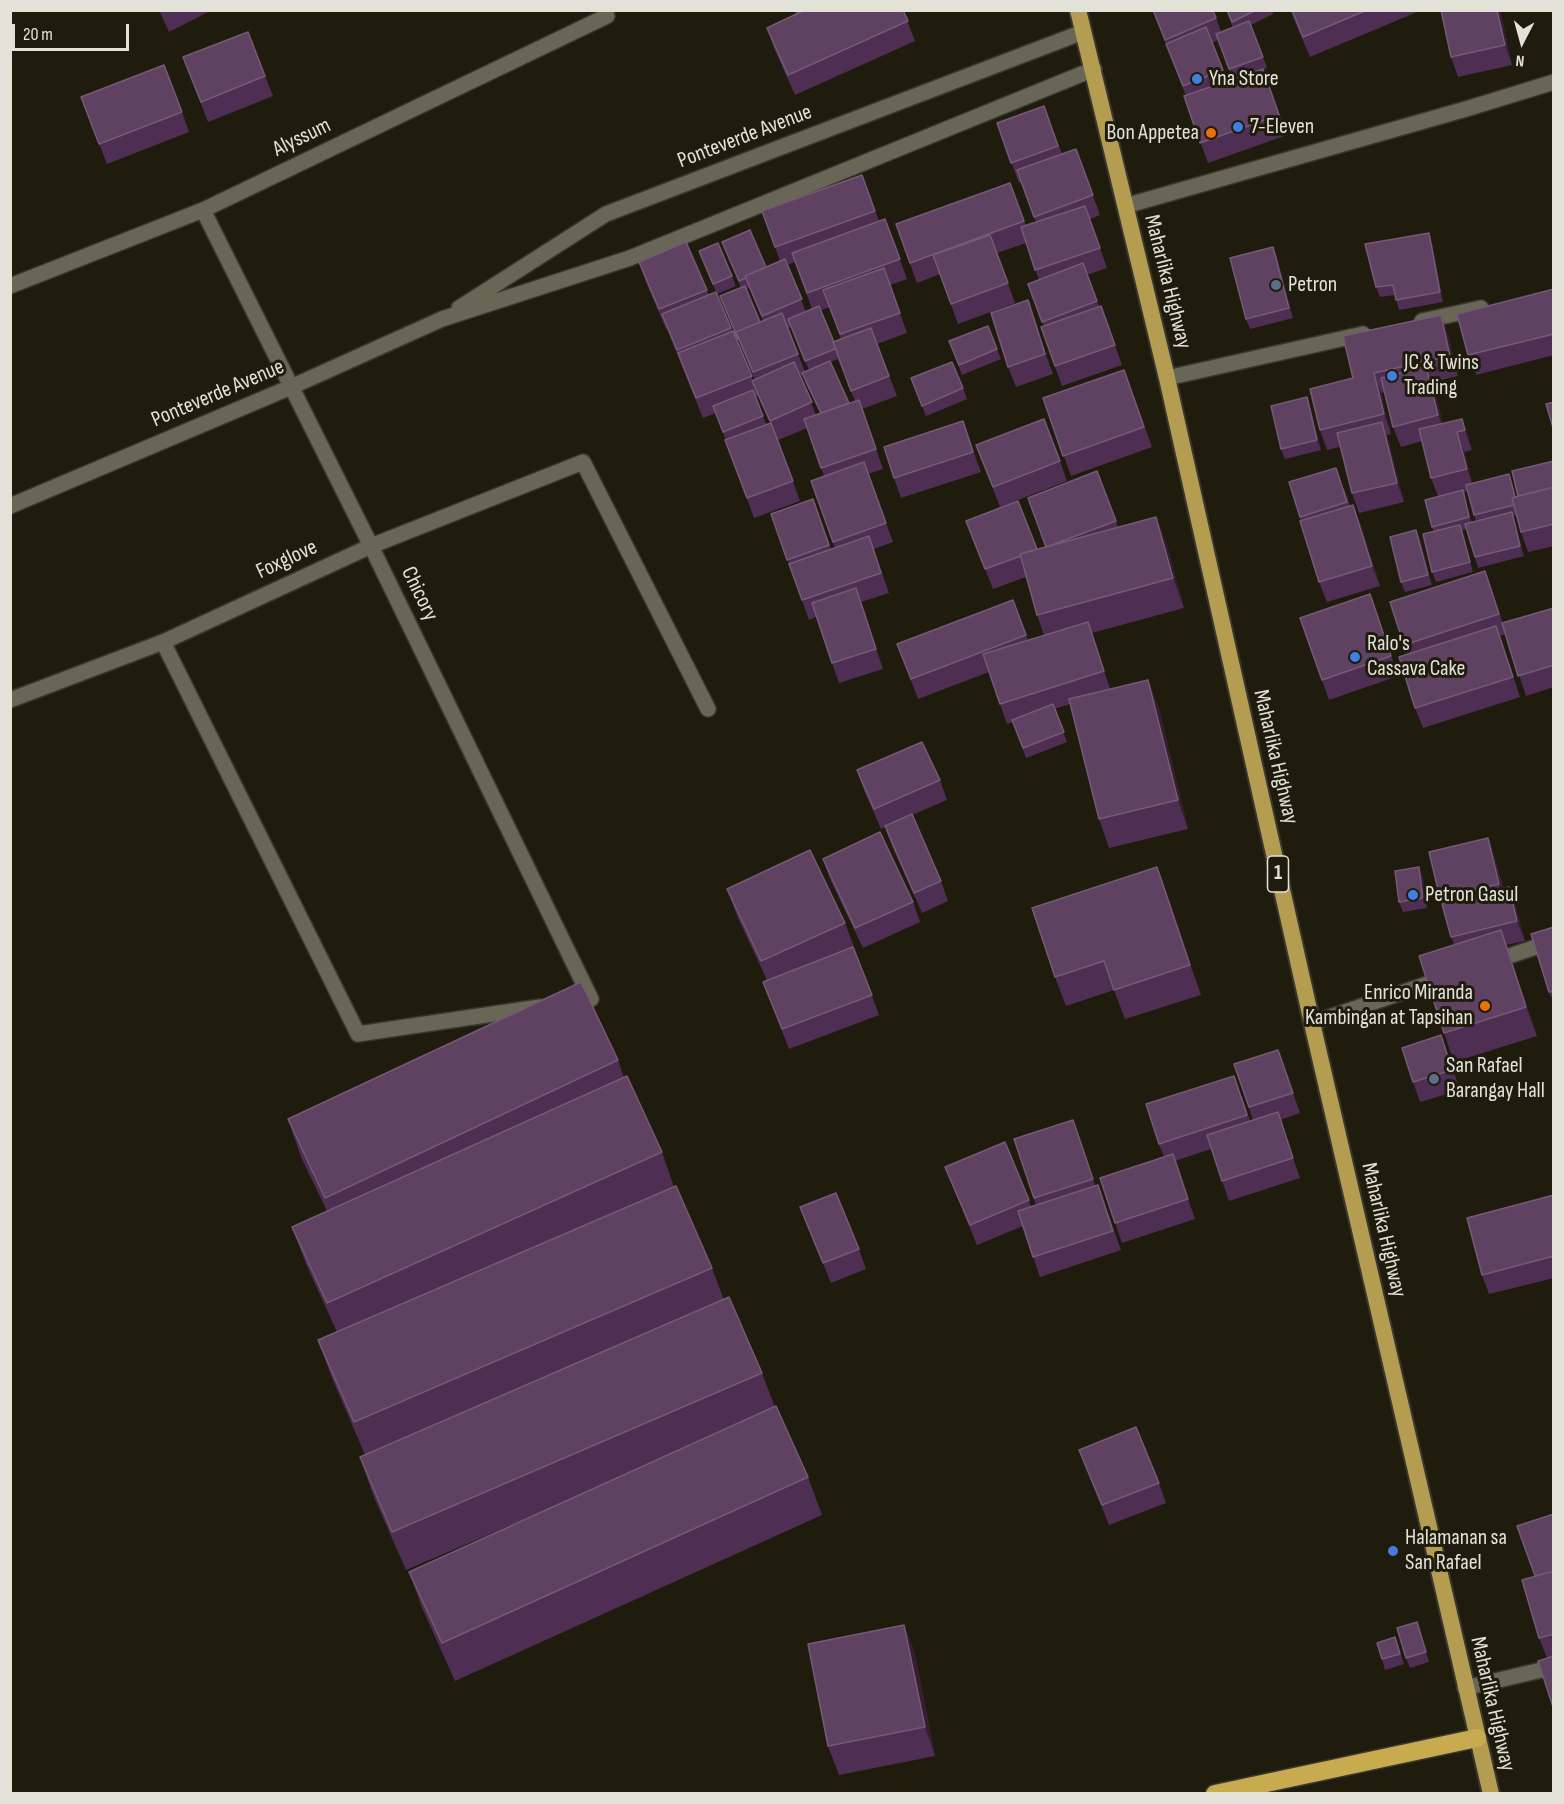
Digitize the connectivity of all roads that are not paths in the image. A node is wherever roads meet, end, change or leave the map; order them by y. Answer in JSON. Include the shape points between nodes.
{"nodes":[{"id":1,"x":1078,"y":10,"type":"edge"},
{"id":2,"x":608,"y":16,"type":"dead end"},
{"id":3,"x":1083,"y":32,"type":"junction"},
{"id":4,"x":1094,"y":69,"type":"junction"},
{"id":5,"x":1554,"y":82,"type":"edge"},
{"id":6,"x":1125,"y":206,"type":"junction"},
{"id":7,"x":203,"y":210,"type":"junction"},
{"id":8,"x":10,"y":286,"type":"edge"},
{"id":9,"x":1495,"y":305,"type":"edge"},
{"id":10,"x":442,"y":319,"type":"junction"},
{"id":11,"x":1413,"y":323,"type":"edge"},
{"id":12,"x":1378,"y":331,"type":"edge"},
{"id":13,"x":1167,"y":378,"type":"junction"},
{"id":14,"x":291,"y":387,"type":"junction"},
{"id":15,"x":10,"y":506,"type":"edge"},
{"id":16,"x":371,"y":546,"type":"junction"},
{"id":17,"x":163,"y":642,"type":"junction"},
{"id":18,"x":10,"y":700,"type":"edge"},
{"id":19,"x":708,"y":709,"type":"dead end"},
{"id":20,"x":1554,"y":941,"type":"edge"},
{"id":21,"x":1477,"y":967,"type":"edge"},
{"id":22,"x":1455,"y":974,"type":"edge"},
{"id":23,"x":1312,"y":1023,"type":"junction"},
{"id":24,"x":1554,"y":1667,"type":"edge"},
{"id":25,"x":1465,"y":1688,"type":"junction"},
{"id":26,"x":1477,"y":1738,"type":"junction"},
{"id":27,"x":1215,"y":1794,"type":"edge"},
{"id":28,"x":1491,"y":1794,"type":"edge"}],
"edges":[{"from":1,"to":3,"type":"highway","name":"Maharlika Highway","number":"1"},
{"from":2,"to":7,"type":"street","name":"Alyssum"},
{"from":3,"to":4,"type":"highway","name":"Maharlika Highway","number":"1"},
{"from":3,"to":10,"type":"street","name":"Ponteverde Avenue","via":[[606,214]]},
{"from":4,"to":6,"type":"highway","name":"Maharlika Highway","number":"1"},
{"from":4,"to":10,"type":"street","name":"Ponteverde Avenue","via":[[630,258]]},
{"from":5,"to":6,"type":"street"},
{"from":6,"to":13,"type":"highway","name":"Maharlika Highway","number":"1"},
{"from":7,"to":8,"type":"street","name":"Alyssum"},
{"from":7,"to":14,"type":"street","name":"Chicory"},
{"from":9,"to":11,"type":"street"},
{"from":10,"to":14,"type":"street","name":"Ponteverde Avenue"},
{"from":12,"to":13,"type":"street"},
{"from":13,"to":23,"type":"highway","name":"Maharlika Highway","number":"1"},
{"from":14,"to":15,"type":"street","name":"Ponteverde Avenue"},
{"from":14,"to":16,"type":"street","name":"Chicory"},
{"from":16,"to":17,"type":"street","name":"Foxglove"},
{"from":16,"to":17,"type":"street","name":"Chicory","via":[[591,999],[358,1034]]},
{"from":16,"to":19,"type":"street","name":"Foxglove","via":[[584,462]]},
{"from":17,"to":18,"type":"street","name":"Foxglove"},
{"from":20,"to":21,"type":"street"},
{"from":22,"to":23,"type":"street"},
{"from":23,"to":25,"type":"highway","name":"Maharlika Highway","number":"1"},
{"from":24,"to":25,"type":"street"},
{"from":25,"to":26,"type":"highway","name":"Maharlika Highway","number":"1"},
{"from":26,"to":27,"type":"highway"},
{"from":26,"to":28,"type":"highway","name":"Maharlika Highway","number":"1"}]}
